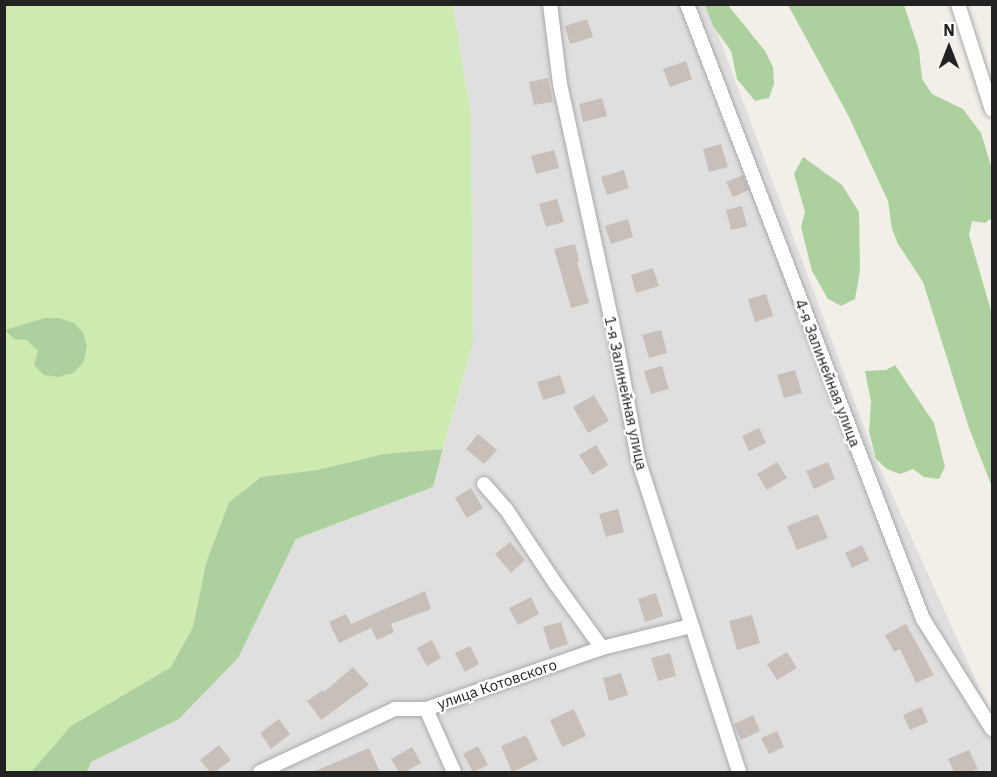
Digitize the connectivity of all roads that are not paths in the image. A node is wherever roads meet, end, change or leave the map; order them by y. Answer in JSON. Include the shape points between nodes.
{"nodes":[{"id":1,"x":550,"y":4,"type":"edge"},
{"id":2,"x":687,"y":4,"type":"edge"},
{"id":3,"x":958,"y":4,"type":"edge"},
{"id":4,"x":993,"y":110,"type":"edge"},
{"id":5,"x":484,"y":484,"type":"dead end"},
{"id":6,"x":691,"y":626,"type":"junction"},
{"id":7,"x":602,"y":648,"type":"junction"},
{"id":8,"x":426,"y":709,"type":"junction"},
{"id":9,"x":993,"y":729,"type":"edge"},
{"id":10,"x":260,"y":772,"type":"edge"},
{"id":11,"x":454,"y":772,"type":"edge"},
{"id":12,"x":739,"y":772,"type":"edge"}],
"edges":[{"from":1,"to":6,"type":"street","name":"1-я Залинейная улица","via":[[560,84],[638,459]]},
{"from":2,"to":9,"type":"street","name":"4-я Залинейная улица","via":[[923,619]]},
{"from":3,"to":4,"type":"street"},
{"from":5,"to":7,"type":"street","via":[[506,509]]},
{"from":6,"to":7,"type":"street","name":"улица Котовского"},
{"from":6,"to":12,"type":"street","name":"1-я Залинейная улица"},
{"from":7,"to":8,"type":"street","name":"улица Котовского"},
{"from":8,"to":10,"type":"street","name":"улица Котовского","via":[[395,709]]},
{"from":8,"to":11,"type":"street"}]}
